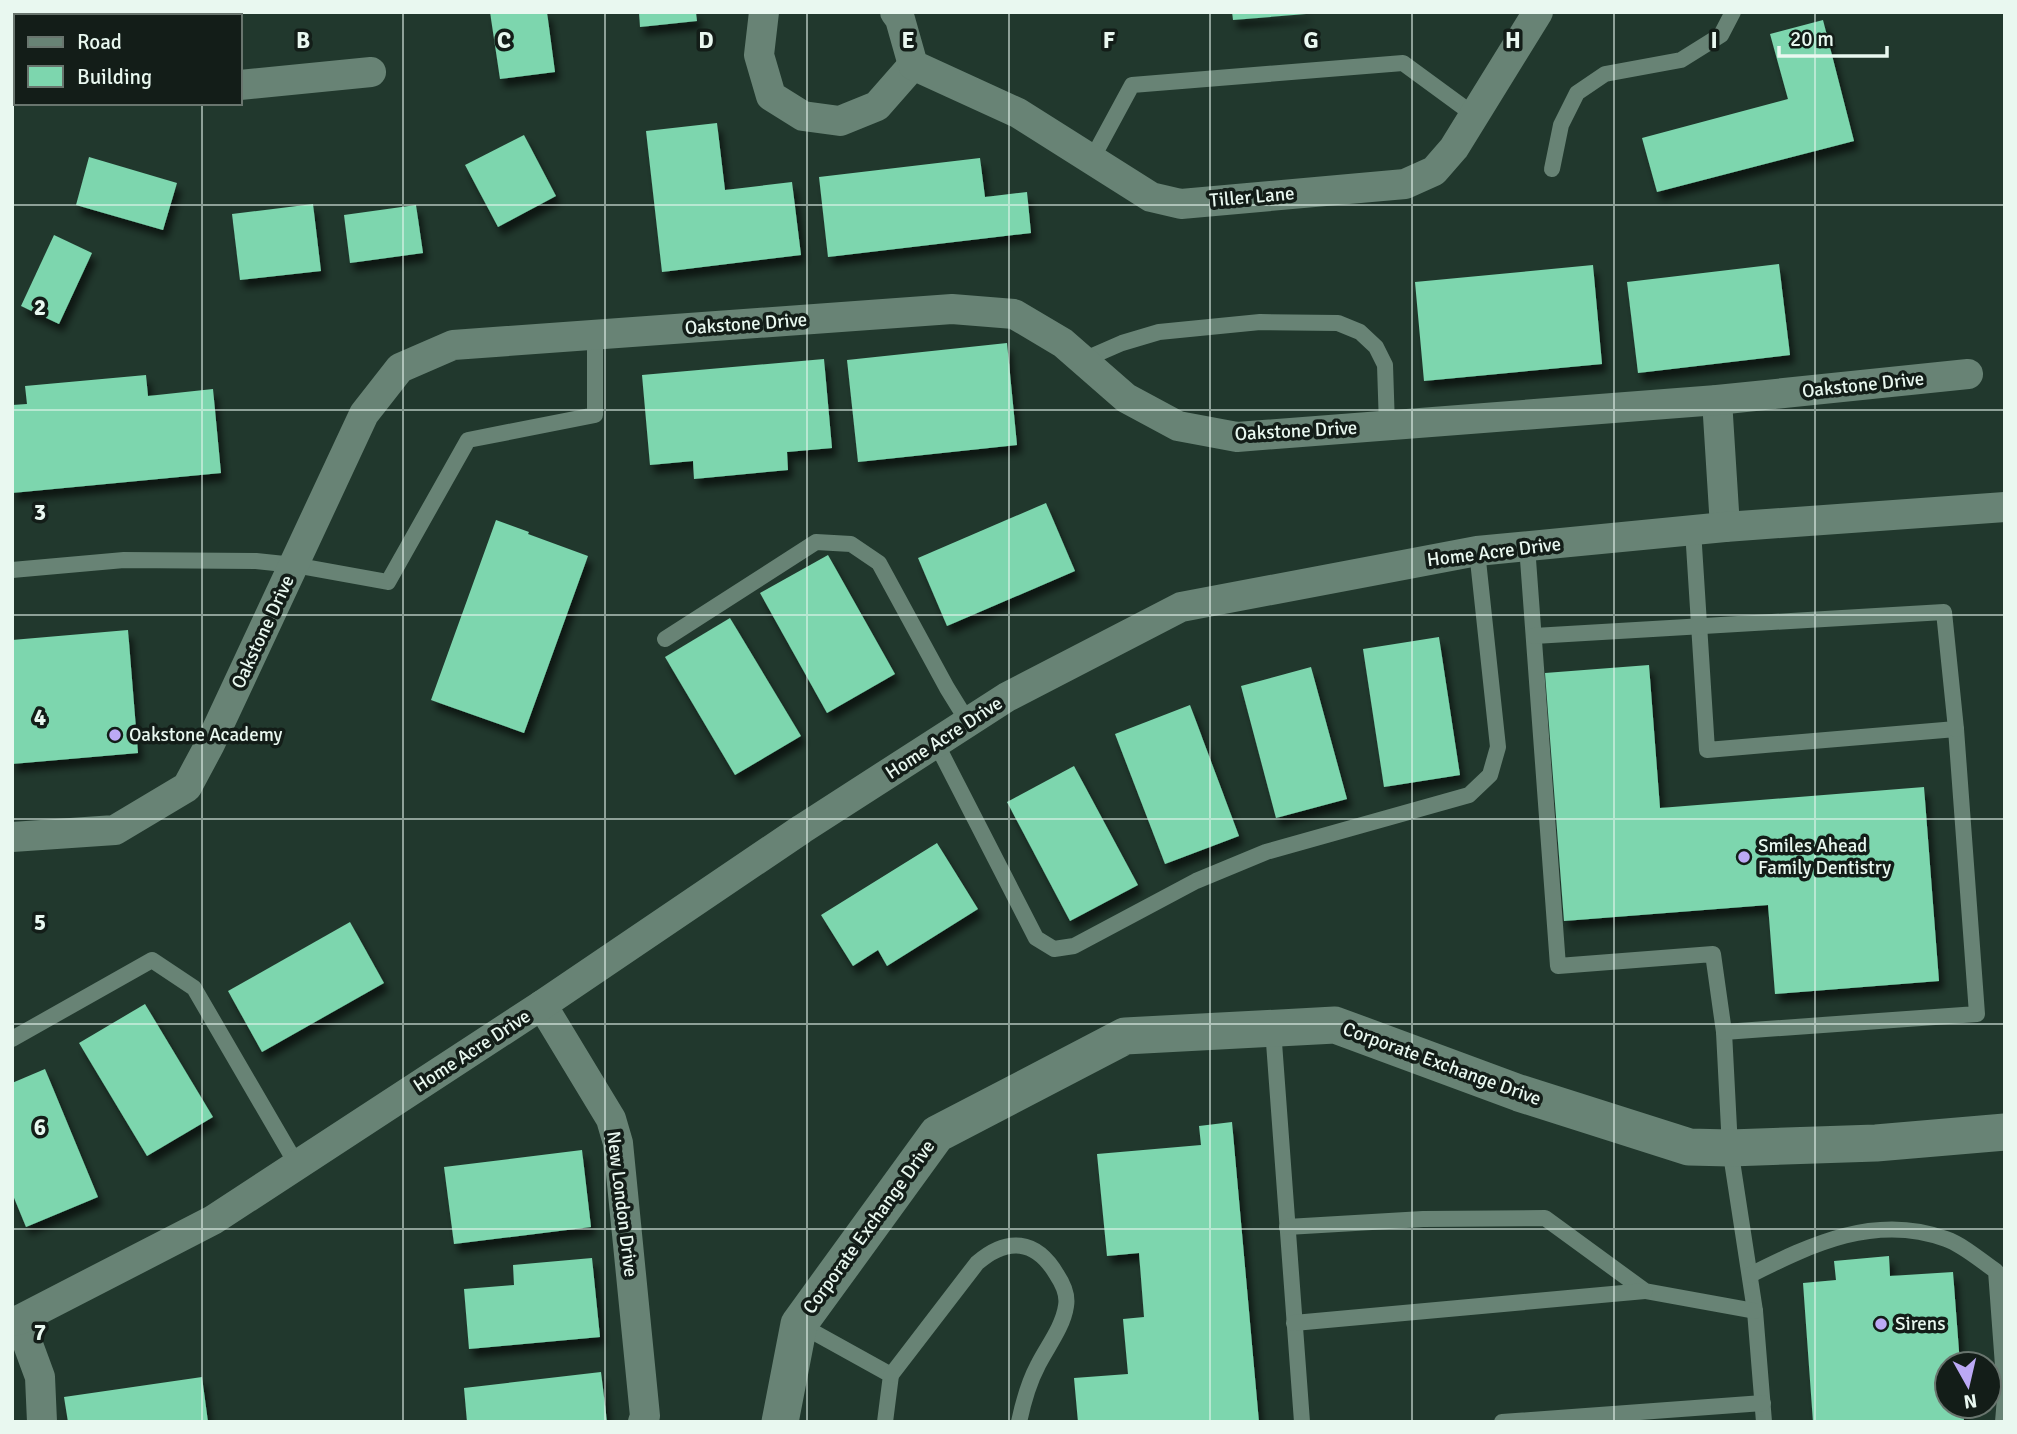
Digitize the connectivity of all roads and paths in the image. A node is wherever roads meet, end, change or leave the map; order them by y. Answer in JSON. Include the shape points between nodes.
{"nodes":[{"id":1,"x":764,"y":12,"type":"edge"},
{"id":2,"x":895,"y":12,"type":"edge"},
{"id":3,"x":1538,"y":12,"type":"edge"},
{"id":4,"x":1733,"y":12,"type":"edge"},
{"id":5,"x":913,"y":65,"type":"junction"},
{"id":6,"x":371,"y":72,"type":"dead end"},
{"id":7,"x":242,"y":85,"type":"edge"},
{"id":8,"x":1474,"y":116,"type":"junction"},
{"id":9,"x":1092,"y":159,"type":"junction"},
{"id":10,"x":1552,"y":169,"type":"dead end"},
{"id":11,"x":595,"y":335,"type":"junction"},
{"id":12,"x":1083,"y":360,"type":"junction"},
{"id":13,"x":1968,"y":374,"type":"dead end"},
{"id":14,"x":1717,"y":400,"type":"junction"},
{"id":15,"x":1387,"y":426,"type":"junction"},
{"id":16,"x":2005,"y":507,"type":"edge"},
{"id":17,"x":1725,"y":527,"type":"junction"},
{"id":18,"x":1693,"y":530,"type":"junction"},
{"id":19,"x":1527,"y":546,"type":"junction"},
{"id":20,"x":1477,"y":551,"type":"junction"},
{"id":21,"x":294,"y":565,"type":"junction"},
{"id":22,"x":12,"y":570,"type":"edge"},
{"id":23,"x":1699,"y":627,"type":"junction"},
{"id":24,"x":1534,"y":636,"type":"junction"},
{"id":25,"x":665,"y":639,"type":"dead end"},
{"id":26,"x":968,"y":722,"type":"junction"},
{"id":27,"x":1956,"y":729,"type":"junction"},
{"id":28,"x":936,"y":743,"type":"junction"},
{"id":29,"x":12,"y":837,"type":"edge"},
{"id":30,"x":542,"y":1005,"type":"junction"},
{"id":31,"x":1273,"y":1029,"type":"junction"},
{"id":32,"x":1724,"y":1032,"type":"junction"},
{"id":33,"x":12,"y":1039,"type":"edge"},
{"id":34,"x":2005,"y":1132,"type":"edge"},
{"id":35,"x":1730,"y":1148,"type":"junction"},
{"id":36,"x":297,"y":1165,"type":"junction"},
{"id":37,"x":1287,"y":1227,"type":"junction"},
{"id":38,"x":1750,"y":1275,"type":"junction"},
{"id":39,"x":1644,"y":1291,"type":"junction"},
{"id":40,"x":1755,"y":1311,"type":"junction"},
{"id":41,"x":16,"y":1321,"type":"edge"},
{"id":42,"x":1294,"y":1323,"type":"junction"},
{"id":43,"x":799,"y":1324,"type":"junction"},
{"id":44,"x":891,"y":1375,"type":"junction"},
{"id":45,"x":2005,"y":1396,"type":"edge"},
{"id":46,"x":1763,"y":1403,"type":"junction"},
{"id":47,"x":42,"y":1422,"type":"edge"},
{"id":48,"x":643,"y":1422,"type":"edge"},
{"id":49,"x":780,"y":1422,"type":"edge"},
{"id":50,"x":885,"y":1422,"type":"edge"},
{"id":51,"x":1019,"y":1422,"type":"edge"},
{"id":52,"x":1302,"y":1422,"type":"edge"},
{"id":53,"x":1502,"y":1422,"type":"edge"},
{"id":54,"x":1764,"y":1422,"type":"edge"},
{"id":55,"x":2003,"y":1422,"type":"edge"}],
"edges":[{"from":1,"to":5,"type":"street","via":[[759,55],[771,96],[803,116],[840,121],[877,106]]},
{"from":2,"to":5,"type":"street"},
{"from":3,"to":8,"type":"street","name":"Tiller Lane"},
{"from":4,"to":10,"type":"lane","via":[[1721,35],[1681,60],[1605,75],[1577,93],[1561,125]]},
{"from":5,"to":9,"type":"street","name":"Tiller Lane","via":[[1018,113]]},
{"from":6,"to":7,"type":"street"},
{"from":8,"to":9,"type":"street","name":"Tiller Lane","via":[[1434,170],[1405,184],[1181,204],[1151,197]]},
{"from":8,"to":9,"type":"lane","via":[[1403,63],[1132,85]]},
{"from":11,"to":12,"type":"street","name":"Oakstone Drive","via":[[952,309],[1014,314]]},
{"from":11,"to":21,"type":"street","name":"Oakstone Drive","via":[[453,345],[400,368],[364,414]]},
{"from":11,"to":21,"type":"lane","via":[[595,415],[468,440],[388,582]]},
{"from":12,"to":15,"type":"street","name":"Oakstone Drive","via":[[1126,398],[1178,426],[1237,437]]},
{"from":12,"to":15,"type":"lane","via":[[1158,332],[1260,322],[1338,323],[1360,332],[1376,347],[1385,365]]},
{"from":13,"to":14,"type":"street","name":"Oakstone Drive"},
{"from":14,"to":15,"type":"street","name":"Oakstone Drive"},
{"from":14,"to":17,"type":"street"},
{"from":16,"to":17,"type":"street","name":"Home Acre Drive"},
{"from":17,"to":18,"type":"street","name":"Home Acre Drive"},
{"from":18,"to":19,"type":"street","name":"Home Acre Drive"},
{"from":18,"to":23,"type":"lane"},
{"from":19,"to":20,"type":"street","name":"Home Acre Drive"},
{"from":19,"to":24,"type":"lane"},
{"from":20,"to":26,"type":"street","name":"Home Acre Drive","via":[[1181,607]]},
{"from":20,"to":28,"type":"lane","via":[[1498,747],[1490,775],[1469,795],[1255,857],[1196,881],[1074,946],[1054,949],[1037,938]]},
{"from":21,"to":22,"type":"lane","via":[[124,560]]},
{"from":21,"to":29,"type":"street","name":"Oakstone Drive","via":[[187,787],[115,830]]},
{"from":23,"to":24,"type":"lane"},
{"from":23,"to":27,"type":"lane","via":[[1944,612]]},
{"from":23,"to":27,"type":"lane","via":[[1707,750]]},
{"from":24,"to":32,"type":"lane","via":[[1558,966],[1713,954]]},
{"from":25,"to":26,"type":"lane","via":[[816,542],[851,544],[879,563]]},
{"from":26,"to":28,"type":"street","name":"Home Acre Drive"},
{"from":27,"to":32,"type":"lane","via":[[1976,1014]]},
{"from":28,"to":30,"type":"street","name":"Home Acre Drive"},
{"from":30,"to":36,"type":"street","name":"Home Acre Drive"},
{"from":30,"to":48,"type":"street","name":"New London Drive","via":[[611,1119],[618,1143]]},
{"from":31,"to":35,"type":"street","name":"Corporate Exchange Drive","via":[[1335,1026],[1519,1093],[1689,1147]]},
{"from":31,"to":37,"type":"lane"},
{"from":31,"to":43,"type":"street","name":"Corporate Exchange Drive","via":[[1125,1036],[937,1135]]},
{"from":32,"to":35,"type":"lane"},
{"from":33,"to":36,"type":"lane","via":[[152,960],[194,988]]},
{"from":34,"to":35,"type":"street","name":"Corporate Exchange Drive"},
{"from":35,"to":38,"type":"lane"},
{"from":36,"to":41,"type":"street","name":"Home Acre Drive","via":[[214,1220]]},
{"from":37,"to":39,"type":"lane","via":[[1545,1218]]},
{"from":37,"to":42,"type":"lane"},
{"from":38,"to":40,"type":"lane"},
{"from":38,"to":45,"type":"lane","via":[[1815,1243],[1868,1230],[1912,1229],[1948,1240],[1996,1271]]},
{"from":39,"to":40,"type":"lane"},
{"from":39,"to":42,"type":"lane"},
{"from":40,"to":46,"type":"lane"},
{"from":41,"to":47,"type":"street","via":[[40,1377]]},
{"from":42,"to":52,"type":"lane"},
{"from":43,"to":44,"type":"lane"},
{"from":43,"to":49,"type":"street","name":"Corporate Exchange Drive"},
{"from":44,"to":50,"type":"lane"},
{"from":44,"to":51,"type":"lane","via":[[977,1264],[989,1253],[1010,1245],[1026,1246],[1040,1252],[1055,1270],[1066,1304],[1036,1368]]},
{"from":45,"to":55,"type":"lane"},
{"from":46,"to":53,"type":"lane"},
{"from":46,"to":54,"type":"lane"}]}
